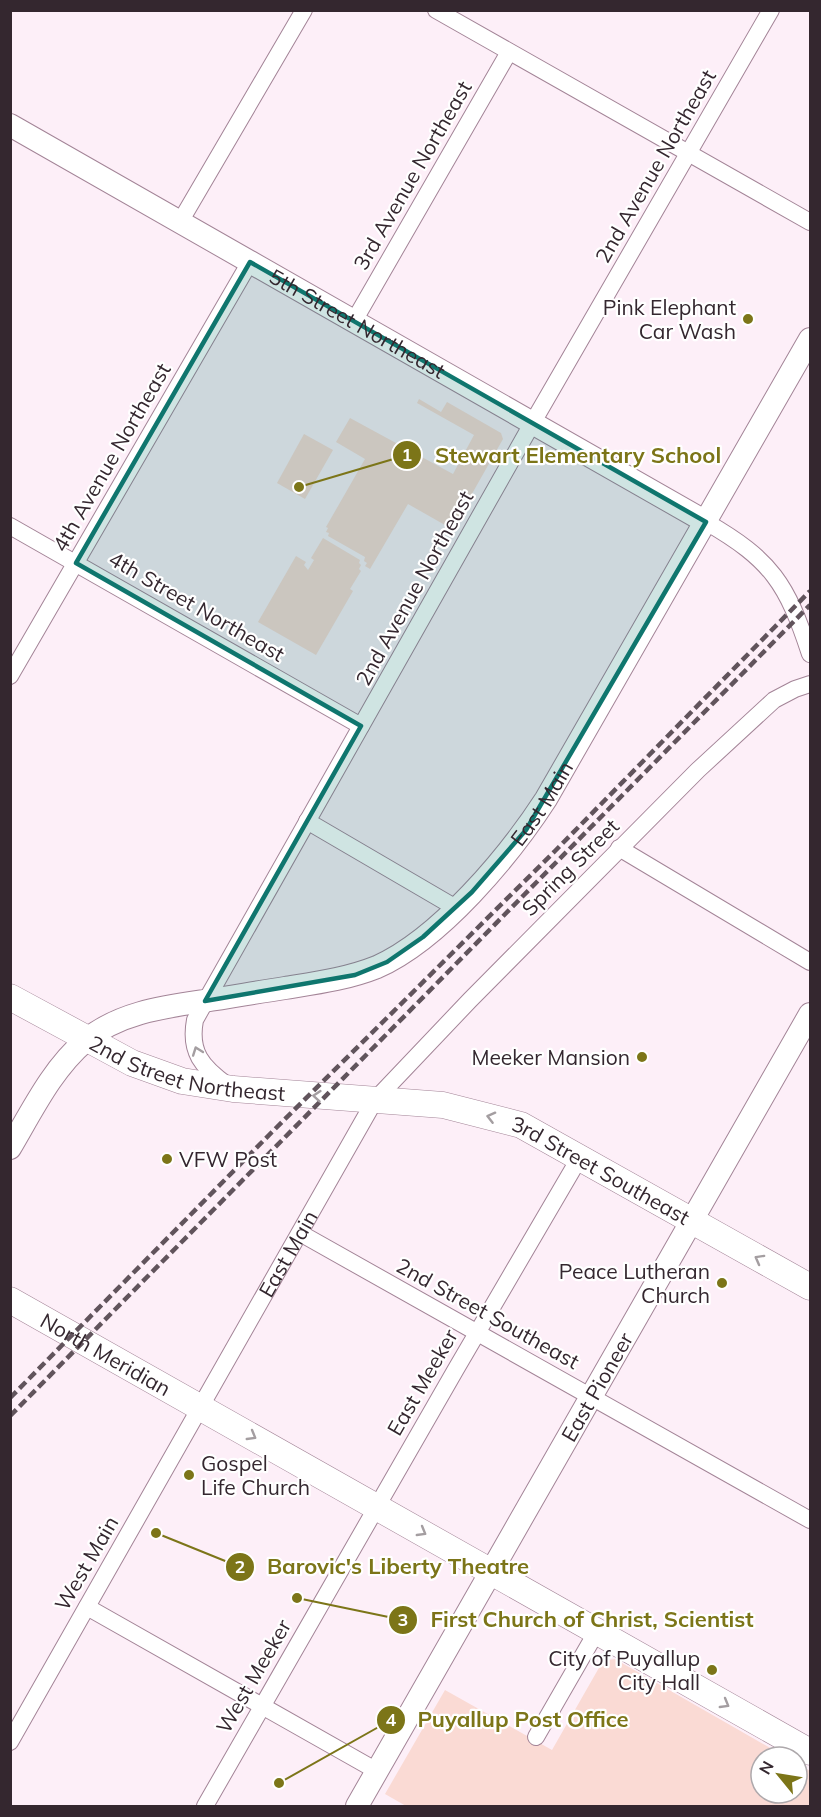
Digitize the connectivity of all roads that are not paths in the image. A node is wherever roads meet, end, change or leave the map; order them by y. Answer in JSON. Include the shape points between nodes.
{"nodes":[{"id":1,"x":304,"y":10,"type":"edge"},
{"id":2,"x":436,"y":10,"type":"edge"},
{"id":3,"x":771,"y":10,"type":"edge"},
{"id":4,"x":509,"y":52,"type":"junction"},
{"id":5,"x":10,"y":125,"type":"edge"},
{"id":6,"x":688,"y":153,"type":"junction"},
{"id":7,"x":180,"y":222,"type":"junction"},
{"id":8,"x":810,"y":222,"type":"edge"},
{"id":9,"x":250,"y":262,"type":"junction"},
{"id":10,"x":354,"y":321,"type":"junction"},
{"id":11,"x":810,"y":339,"type":"edge"},
{"id":12,"x":533,"y":423,"type":"junction"},
{"id":13,"x":706,"y":522,"type":"junction"},
{"id":14,"x":10,"y":526,"type":"edge"},
{"id":15,"x":76,"y":563,"type":"junction"},
{"id":16,"x":810,"y":654,"type":"edge"},
{"id":17,"x":10,"y":676,"type":"edge"},
{"id":18,"x":810,"y":684,"type":"edge"},
{"id":19,"x":361,"y":726,"type":"junction"},
{"id":20,"x":307,"y":821,"type":"junction"},
{"id":21,"x":619,"y":848,"type":"junction"},
{"id":22,"x":456,"y":908,"type":"junction"},
{"id":23,"x":810,"y":962,"type":"edge"},
{"id":24,"x":10,"y":997,"type":"edge"},
{"id":25,"x":205,"y":1001,"type":"junction"},
{"id":26,"x":810,"y":1014,"type":"edge"},
{"id":27,"x":87,"y":1040,"type":"junction"},
{"id":28,"x":233,"y":1089,"type":"junction"},
{"id":29,"x":375,"y":1100,"type":"junction"},
{"id":30,"x":10,"y":1148,"type":"edge"},
{"id":31,"x":580,"y":1157,"type":"junction"},
{"id":32,"x":692,"y":1220,"type":"junction"},
{"id":33,"x":300,"y":1233,"type":"junction"},
{"id":34,"x":810,"y":1287,"type":"edge"},
{"id":35,"x":10,"y":1300,"type":"edge"},
{"id":36,"x":477,"y":1332,"type":"junction"},
{"id":37,"x":590,"y":1396,"type":"junction"},
{"id":38,"x":201,"y":1407,"type":"junction"},
{"id":39,"x":377,"y":1506,"type":"junction"},
{"id":40,"x":810,"y":1520,"type":"edge"},
{"id":41,"x":491,"y":1572,"type":"junction"},
{"id":42,"x":87,"y":1607,"type":"junction"},
{"id":43,"x":597,"y":1631,"type":"junction"},
{"id":44,"x":262,"y":1706,"type":"junction"},
{"id":45,"x":536,"y":1737,"type":"dead end"},
{"id":46,"x":10,"y":1742,"type":"edge"},
{"id":47,"x":810,"y":1752,"type":"edge"},
{"id":48,"x":377,"y":1772,"type":"junction"},
{"id":49,"x":206,"y":1806,"type":"edge"},
{"id":50,"x":357,"y":1806,"type":"edge"}],
"edges":[{"from":1,"to":7,"type":"street"},
{"from":2,"to":4,"type":"street"},
{"from":3,"to":6,"type":"street","name":"2nd Avenue Northeast"},
{"from":4,"to":6,"type":"street"},
{"from":4,"to":10,"type":"street","name":"3rd Avenue Northeast"},
{"from":5,"to":7,"type":"main road","name":"5th Street Northeast"},
{"from":6,"to":8,"type":"street"},
{"from":6,"to":12,"type":"street","name":"2nd Avenue Northeast"},
{"from":7,"to":9,"type":"main road","name":"5th Street Northeast"},
{"from":9,"to":10,"type":"main road","name":"5th Street Northeast"},
{"from":9,"to":15,"type":"street","name":"4th Avenue Northeast"},
{"from":10,"to":12,"type":"main road","name":"5th Street Northeast"},
{"from":11,"to":13,"type":"main road","name":"East Main"},
{"from":12,"to":13,"type":"main road","name":"5th Street Northeast"},
{"from":12,"to":19,"type":"street","name":"2nd Avenue Northeast"},
{"from":13,"to":16,"type":"street","via":[[755,554],[775,575],[794,609]]},
{"from":13,"to":22,"type":"main road","name":"East Main","via":[[541,807]]},
{"from":14,"to":15,"type":"street","name":"4th Street Northeast"},
{"from":15,"to":17,"type":"street","name":"4th Avenue Northeast"},
{"from":15,"to":19,"type":"street","name":"4th Street Northeast"},
{"from":18,"to":21,"type":"street","name":"Spring Street","via":[[795,688],[757,713]]},
{"from":19,"to":20,"type":"street","name":"2nd Avenue Northeast"},
{"from":20,"to":22,"type":"street"},
{"from":20,"to":25,"type":"street","name":"2nd Avenue Northeast"},
{"from":21,"to":23,"type":"street"},
{"from":21,"to":29,"type":"street","name":"Spring Street"},
{"from":22,"to":25,"type":"main road","name":"East Main","via":[[399,955],[355,975]]},
{"from":24,"to":27,"type":"main road","name":"2nd Street Northeast"},
{"from":25,"to":27,"type":"main road","name":"East Main","via":[[170,1005],[136,1015],[115,1022]]},
{"from":28,"to":25,"type":"street","name":"2nd Avenue Northeast","one_way":true,"via":[[205,1068],[196,1051],[193,1030]]},
{"from":26,"to":32,"type":"main road","name":"East Pioneer"},
{"from":27,"to":28,"type":"main road","name":"2nd Street Northeast","via":[[151,1071],[182,1081]]},
{"from":27,"to":30,"type":"main road","name":"East Main","via":[[54,1076]]},
{"from":29,"to":28,"type":"main road","name":"2nd Street Northeast","one_way":true},
{"from":31,"to":29,"type":"main road","name":"3rd Street Southeast","one_way":true,"via":[[521,1125],[494,1117],[443,1105]]},
{"from":29,"to":33,"type":"street","name":"East Main"},
{"from":31,"to":32,"type":"main road","name":"3rd Street Southeast"},
{"from":31,"to":36,"type":"street","name":"East Meeker"},
{"from":34,"to":32,"type":"main road","name":"3rd Street Southeast","one_way":true},
{"from":32,"to":37,"type":"main road","name":"East Pioneer"},
{"from":33,"to":36,"type":"street","name":"2nd Street Southeast"},
{"from":33,"to":38,"type":"street","name":"East Main"},
{"from":35,"to":38,"type":"main road","name":"North Meridian"},
{"from":36,"to":37,"type":"street","name":"2nd Street Southeast"},
{"from":36,"to":39,"type":"street","name":"East Meeker"},
{"from":37,"to":40,"type":"street","name":"2nd Street Southeast"},
{"from":37,"to":41,"type":"main road","name":"East Pioneer"},
{"from":38,"to":39,"type":"main road","name":"North Meridian","one_way":true},
{"from":38,"to":42,"type":"street","name":"West Main"},
{"from":39,"to":41,"type":"main road","name":"North Meridian","one_way":true},
{"from":39,"to":44,"type":"street","name":"West Meeker"},
{"from":41,"to":43,"type":"main road","name":"North Meridian"},
{"from":41,"to":48,"type":"main road","name":"East Pioneer"},
{"from":42,"to":44,"type":"street"},
{"from":42,"to":46,"type":"street","name":"West Main"},
{"from":43,"to":45,"type":"street"},
{"from":43,"to":47,"type":"main road","name":"North Meridian","one_way":true},
{"from":44,"to":48,"type":"street"},
{"from":44,"to":49,"type":"street","name":"West Meeker"},
{"from":48,"to":50,"type":"main road","name":"East Pioneer"}]}
